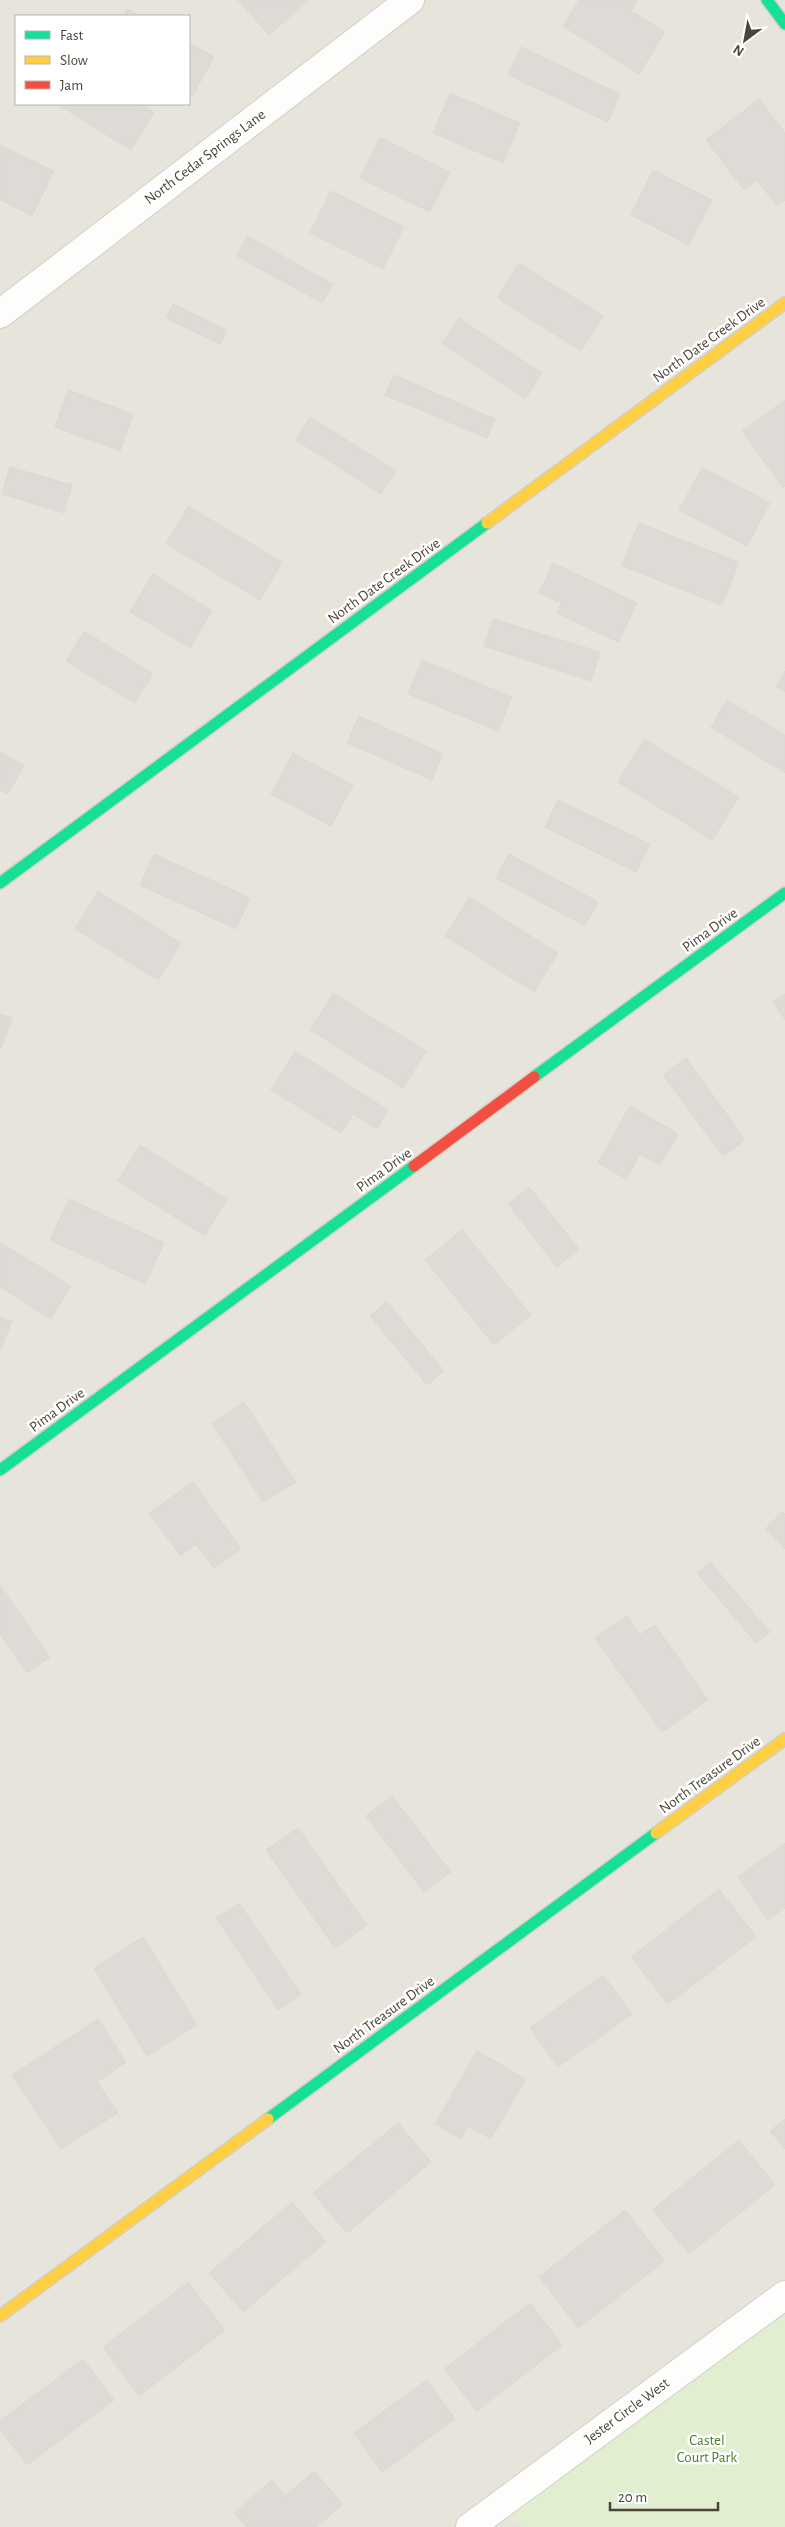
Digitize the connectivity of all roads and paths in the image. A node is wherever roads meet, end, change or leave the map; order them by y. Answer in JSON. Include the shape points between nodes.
{"nodes":[{"id":1,"x":410,"y":0,"type":"edge"},
{"id":2,"x":767,"y":0,"type":"edge"},
{"id":3,"x":785,"y":24,"type":"edge"},
{"id":4,"x":785,"y":303,"type":"edge"},
{"id":5,"x":0,"y":314,"type":"edge"},
{"id":6,"x":0,"y":883,"type":"edge"},
{"id":7,"x":785,"y":893,"type":"edge"},
{"id":8,"x":0,"y":1470,"type":"edge"},
{"id":9,"x":785,"y":1739,"type":"edge"},
{"id":10,"x":785,"y":2295,"type":"edge"},
{"id":11,"x":0,"y":2316,"type":"edge"},
{"id":12,"x":470,"y":2527,"type":"edge"}],
"edges":[{"from":1,"to":5,"type":"street","name":"North Cedar Springs Lane"},
{"from":2,"to":3,"type":"street"},
{"from":4,"to":6,"type":"street","name":"North Date Creek Drive"},
{"from":7,"to":8,"type":"street","name":"Pima Drive"},
{"from":9,"to":11,"type":"street","name":"North Treasure Drive"},
{"from":10,"to":12,"type":"street","name":"Jester Circle West"}]}
